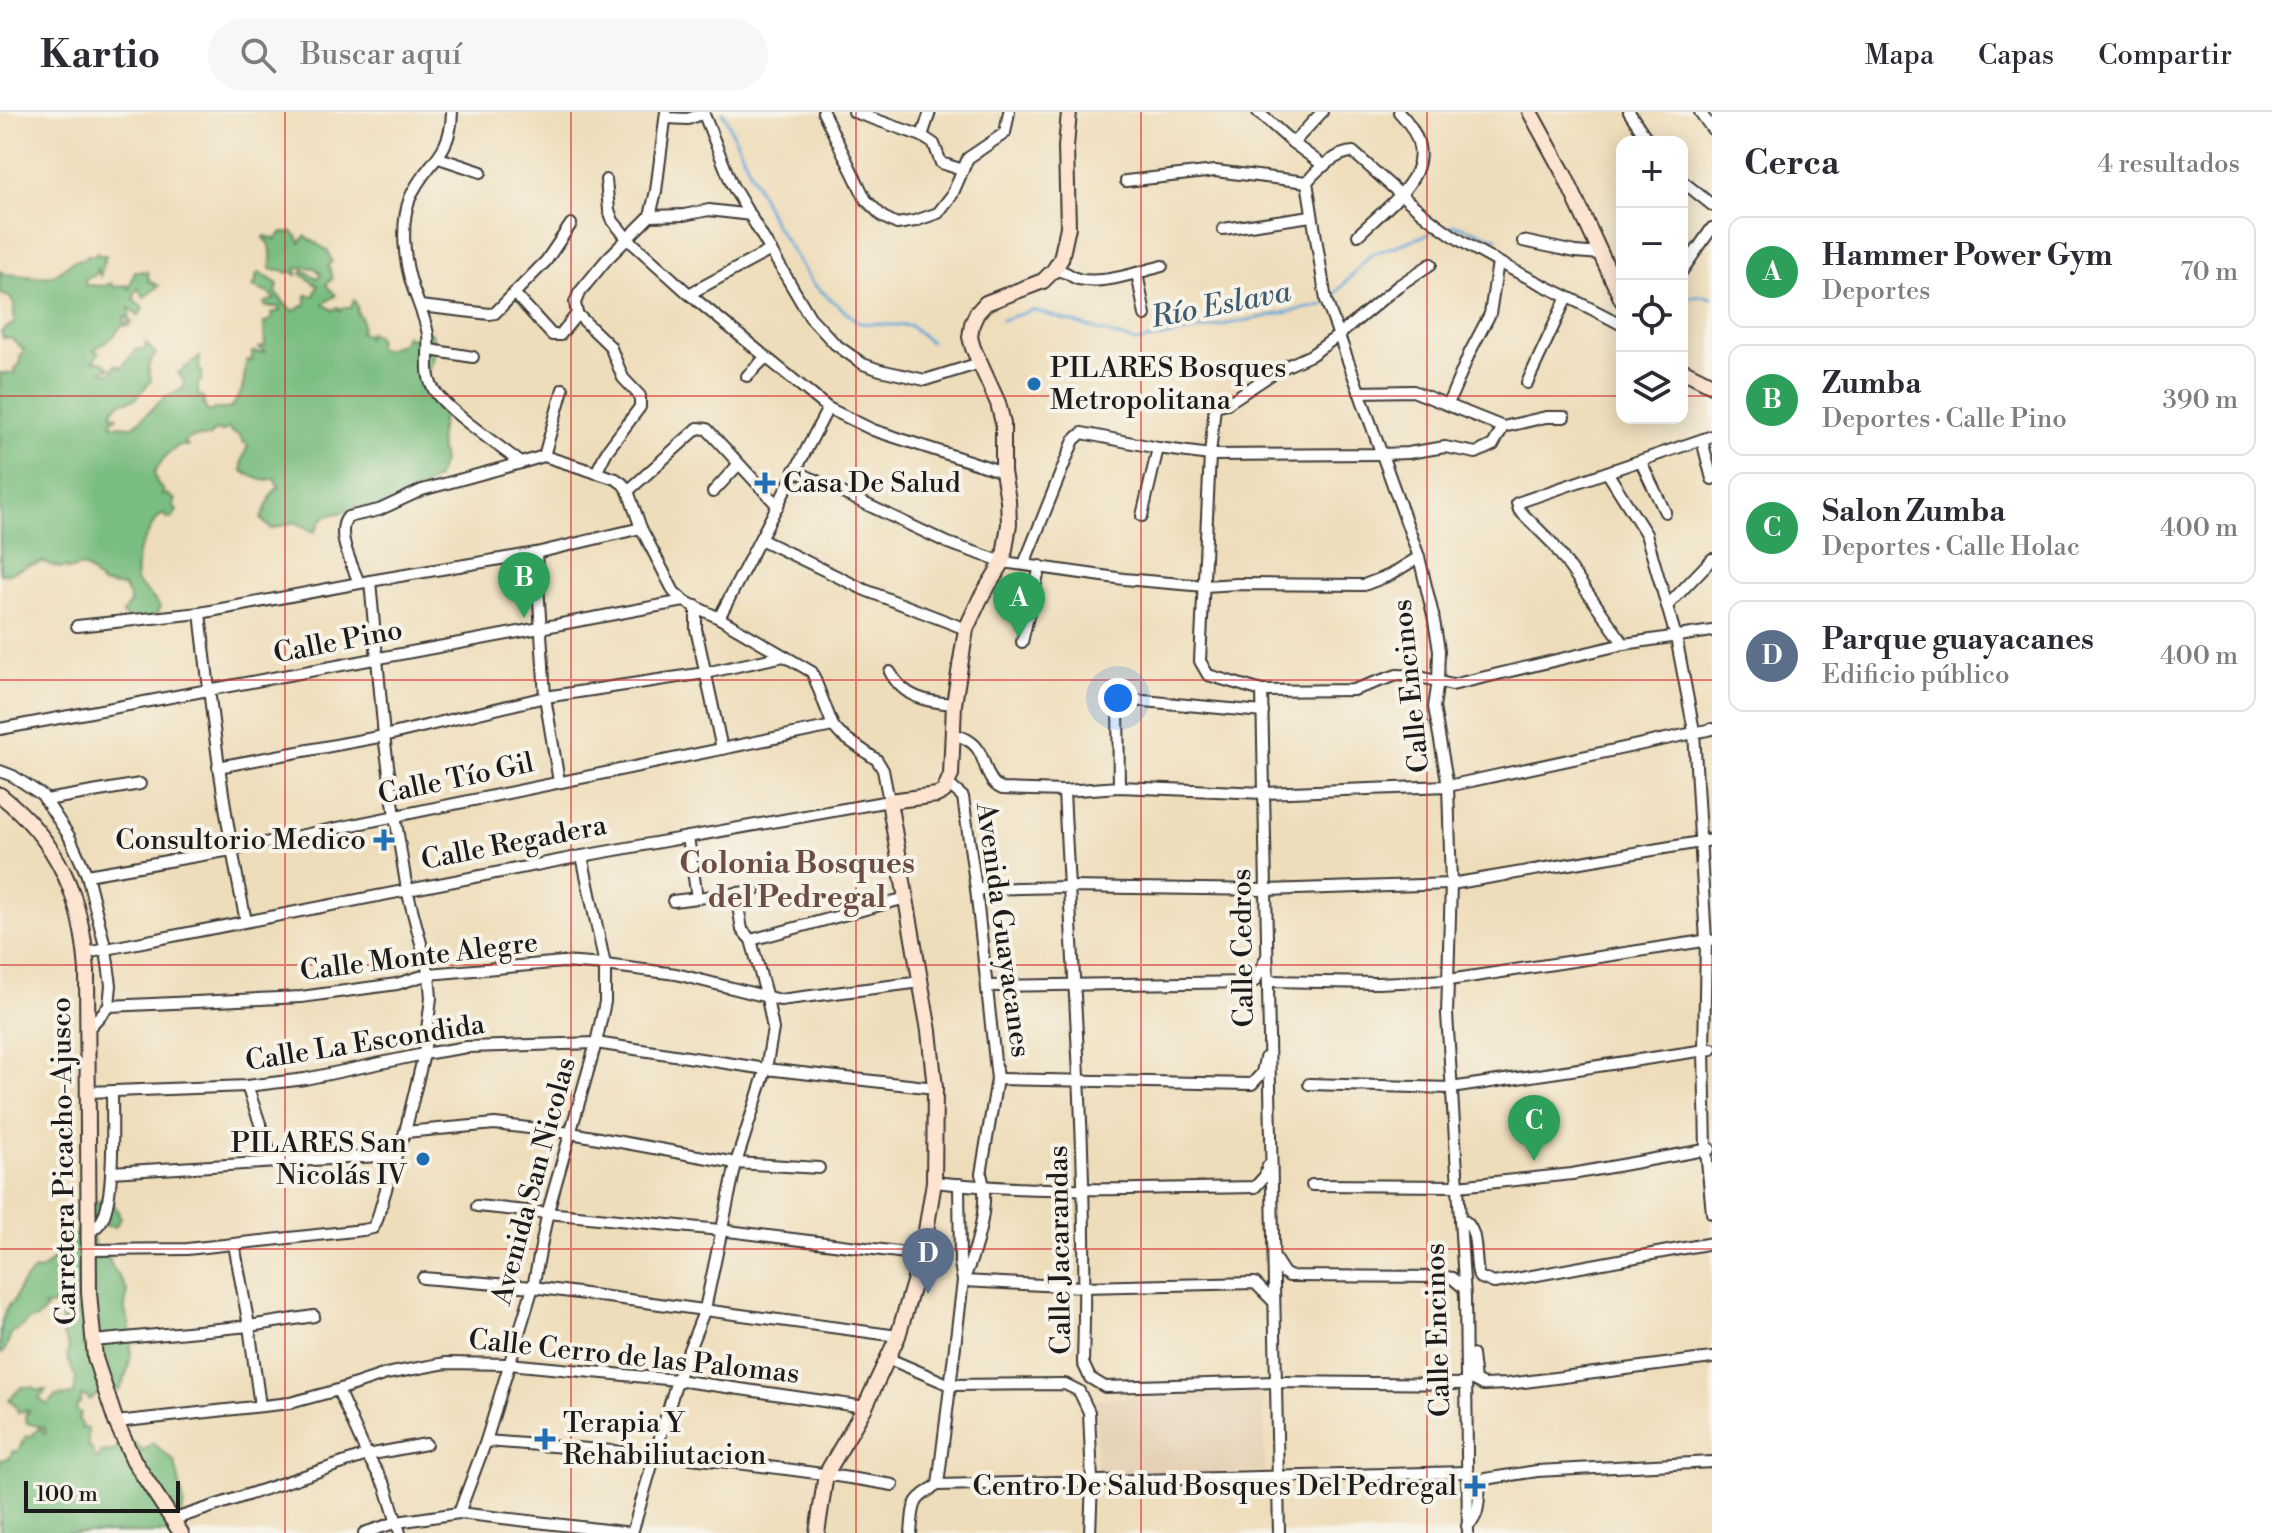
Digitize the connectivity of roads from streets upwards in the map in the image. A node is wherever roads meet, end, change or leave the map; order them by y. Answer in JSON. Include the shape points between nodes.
{"nodes":[{"id":1,"x":452,"y":112,"type":"edge"},
{"id":2,"x":704,"y":112,"type":"edge"},
{"id":3,"x":826,"y":112,"type":"edge"},
{"id":4,"x":854,"y":112,"type":"edge"},
{"id":5,"x":930,"y":112,"type":"edge"},
{"id":6,"x":1009,"y":112,"type":"edge"},
{"id":7,"x":1069,"y":112,"type":"edge"},
{"id":8,"x":1258,"y":112,"type":"edge"},
{"id":9,"x":1322,"y":112,"type":"edge"},
{"id":10,"x":1399,"y":112,"type":"edge"},
{"id":11,"x":1530,"y":112,"type":"edge"},
{"id":12,"x":1629,"y":112,"type":"edge"},
{"id":13,"x":1700,"y":112,"type":"edge"},
{"id":14,"x":666,"y":115,"type":"edge"},
{"id":15,"x":1712,"y":129,"type":"edge"},
{"id":16,"x":922,"y":136,"type":"junction"},
{"id":17,"x":1643,"y":136,"type":"edge"},
{"id":18,"x":1293,"y":143,"type":"junction"},
{"id":19,"x":439,"y":158,"type":"junction"},
{"id":20,"x":1324,"y":166,"type":"junction"},
{"id":21,"x":963,"y":170,"type":"junction"},
{"id":22,"x":481,"y":172,"type":"dead end"},
{"id":23,"x":606,"y":180,"type":"dead end"},
{"id":24,"x":1126,"y":181,"type":"dead end"},
{"id":25,"x":1307,"y":182,"type":"junction"},
{"id":26,"x":1688,"y":186,"type":"edge"},
{"id":27,"x":1401,"y":193,"type":"junction"},
{"id":28,"x":1712,"y":205,"type":"edge"},
{"id":29,"x":751,"y":215,"type":"junction"},
{"id":30,"x":650,"y":216,"type":"junction"},
{"id":31,"x":1311,"y":216,"type":"junction"},
{"id":32,"x":571,"y":224,"type":"dead end"},
{"id":33,"x":1712,"y":228,"type":"edge"},
{"id":34,"x":1223,"y":229,"type":"dead end"},
{"id":35,"x":1358,"y":235,"type":"dead end"},
{"id":36,"x":627,"y":238,"type":"junction"},
{"id":37,"x":1523,"y":241,"type":"dead end"},
{"id":38,"x":771,"y":250,"type":"junction"},
{"id":39,"x":1602,"y":254,"type":"junction"},
{"id":40,"x":1498,"y":262,"type":"junction"},
{"id":41,"x":1688,"y":262,"type":"edge"},
{"id":42,"x":1431,"y":264,"type":"dead end"},
{"id":43,"x":1162,"y":266,"type":"dead end"},
{"id":44,"x":1054,"y":270,"type":"junction"},
{"id":45,"x":1137,"y":273,"type":"junction"},
{"id":46,"x":1616,"y":286,"type":"edge"},
{"id":47,"x":514,"y":293,"type":"junction"},
{"id":48,"x":689,"y":294,"type":"junction"},
{"id":49,"x":1567,"y":297,"type":"junction"},
{"id":50,"x":420,"y":306,"type":"junction"},
{"id":51,"x":577,"y":314,"type":"junction"},
{"id":52,"x":1145,"y":315,"type":"dead end"},
{"id":53,"x":1616,"y":322,"type":"edge"},
{"id":54,"x":1339,"y":335,"type":"junction"},
{"id":55,"x":430,"y":350,"type":"junction"},
{"id":56,"x":473,"y":357,"type":"dead end"},
{"id":57,"x":765,"y":358,"type":"junction"},
{"id":58,"x":980,"y":363,"type":"junction"},
{"id":59,"x":1688,"y":373,"type":"edge"},
{"id":60,"x":747,"y":376,"type":"dead end"},
{"id":61,"x":1527,"y":383,"type":"dead end"},
{"id":62,"x":1712,"y":385,"type":"edge"},
{"id":63,"x":563,"y":389,"type":"dead end"},
{"id":64,"x":1359,"y":392,"type":"junction"},
{"id":65,"x":1448,"y":404,"type":"junction"},
{"id":66,"x":828,"y":408,"type":"junction"},
{"id":67,"x":1564,"y":417,"type":"dead end"},
{"id":68,"x":1503,"y":427,"type":"junction"},
{"id":69,"x":1707,"y":438,"type":"edge"},
{"id":70,"x":1158,"y":448,"type":"junction"},
{"id":71,"x":1382,"y":454,"type":"junction"},
{"id":72,"x":1210,"y":455,"type":"junction"},
{"id":73,"x":544,"y":456,"type":"junction"},
{"id":74,"x":1641,"y":462,"type":"junction"},
{"id":75,"x":521,"y":463,"type":"junction"},
{"id":76,"x":738,"y":465,"type":"junction"},
{"id":77,"x":794,"y":470,"type":"junction"},
{"id":78,"x":1003,"y":472,"type":"junction"},
{"id":79,"x":1607,"y":472,"type":"junction"},
{"id":80,"x":596,"y":473,"type":"junction"},
{"id":81,"x":1712,"y":479,"type":"edge"},
{"id":82,"x":628,"y":491,"type":"junction"},
{"id":83,"x":713,"y":492,"type":"dead end"},
{"id":84,"x":778,"y":506,"type":"junction"},
{"id":85,"x":1665,"y":512,"type":"dead end"},
{"id":86,"x":1142,"y":516,"type":"dead end"},
{"id":87,"x":641,"y":528,"type":"junction"},
{"id":88,"x":760,"y":539,"type":"junction"},
{"id":89,"x":536,"y":553,"type":"junction"},
{"id":90,"x":1419,"y":557,"type":"junction"},
{"id":91,"x":1712,"y":559,"type":"edge"},
{"id":92,"x":1003,"y":562,"type":"junction"},
{"id":93,"x":1024,"y":564,"type":"junction"},
{"id":94,"x":1040,"y":566,"type":"junction"},
{"id":95,"x":364,"y":582,"type":"junction"},
{"id":96,"x":1205,"y":586,"type":"junction"},
{"id":97,"x":684,"y":601,"type":"junction"},
{"id":98,"x":1668,"y":605,"type":"junction"},
{"id":99,"x":696,"y":606,"type":"junction"},
{"id":100,"x":200,"y":613,"type":"junction"},
{"id":101,"x":719,"y":618,"type":"junction"},
{"id":102,"x":77,"y":626,"type":"dead end"},
{"id":103,"x":541,"y":627,"type":"junction"},
{"id":104,"x":966,"y":629,"type":"junction"},
{"id":105,"x":1709,"y":630,"type":"edge"},
{"id":106,"x":1676,"y":637,"type":"junction"},
{"id":107,"x":1022,"y":642,"type":"dead end"},
{"id":108,"x":1624,"y":644,"type":"junction"},
{"id":109,"x":784,"y":656,"type":"junction"},
{"id":110,"x":378,"y":658,"type":"junction"},
{"id":111,"x":890,"y":672,"type":"dead end"},
{"id":112,"x":705,"y":673,"type":"junction"},
{"id":113,"x":1438,"y":681,"type":"junction"},
{"id":114,"x":209,"y":691,"type":"junction"},
{"id":115,"x":1262,"y":691,"type":"junction"},
{"id":116,"x":545,"y":697,"type":"junction"},
{"id":117,"x":954,"y":704,"type":"junction"},
{"id":118,"x":1263,"y":712,"type":"junction"},
{"id":119,"x":833,"y":726,"type":"junction"},
{"id":120,"x":0,"y":729,"type":"edge"},
{"id":121,"x":1712,"y":729,"type":"edge"},
{"id":122,"x":1694,"y":731,"type":"junction"},
{"id":123,"x":954,"y":734,"type":"junction"},
{"id":124,"x":384,"y":736,"type":"junction"},
{"id":125,"x":722,"y":749,"type":"junction"},
{"id":126,"x":218,"y":767,"type":"junction"},
{"id":127,"x":0,"y":771,"type":"edge"},
{"id":128,"x":559,"y":782,"type":"junction"},
{"id":129,"x":140,"y":784,"type":"dead end"},
{"id":130,"x":948,"y":784,"type":"junction"},
{"id":131,"x":1448,"y":786,"type":"junction"},
{"id":132,"x":1119,"y":787,"type":"junction"},
{"id":133,"x":1064,"y":791,"type":"junction"},
{"id":134,"x":1264,"y":793,"type":"junction"},
{"id":135,"x":0,"y":795,"type":"edge"},
{"id":136,"x":46,"y":800,"type":"junction"},
{"id":137,"x":889,"y":801,"type":"junction"},
{"id":138,"x":395,"y":816,"type":"junction"},
{"id":139,"x":688,"y":837,"type":"junction"},
{"id":140,"x":1712,"y":840,"type":"edge"},
{"id":141,"x":1700,"y":842,"type":"junction"},
{"id":142,"x":231,"y":850,"type":"junction"},
{"id":143,"x":582,"y":856,"type":"junction"},
{"id":144,"x":87,"y":875,"type":"junction"},
{"id":145,"x":1451,"y":884,"type":"junction"},
{"id":146,"x":1069,"y":887,"type":"junction"},
{"id":147,"x":976,"y":889,"type":"junction"},
{"id":148,"x":407,"y":890,"type":"junction"},
{"id":149,"x":1266,"y":890,"type":"junction"},
{"id":150,"x":754,"y":891,"type":"dead end"},
{"id":151,"x":736,"y":893,"type":"junction"},
{"id":152,"x":697,"y":898,"type":"junction"},
{"id":153,"x":906,"y":898,"type":"junction"},
{"id":154,"x":673,"y":901,"type":"dead end"},
{"id":155,"x":246,"y":921,"type":"junction"},
{"id":156,"x":751,"y":940,"type":"junction"},
{"id":157,"x":1709,"y":940,"type":"edge"},
{"id":158,"x":106,"y":950,"type":"junction"},
{"id":159,"x":86,"y":953,"type":"junction"},
{"id":160,"x":1267,"y":956,"type":"junction"},
{"id":161,"x":605,"y":965,"type":"junction"},
{"id":162,"x":429,"y":974,"type":"junction"},
{"id":163,"x":1449,"y":980,"type":"junction"},
{"id":164,"x":1268,"y":981,"type":"junction"},
{"id":165,"x":921,"y":982,"type":"junction"},
{"id":166,"x":1075,"y":985,"type":"junction"},
{"id":167,"x":987,"y":986,"type":"junction"},
{"id":168,"x":767,"y":998,"type":"junction"},
{"id":169,"x":109,"y":1006,"type":"junction"},
{"id":170,"x":88,"y":1029,"type":"junction"},
{"id":171,"x":1269,"y":1040,"type":"junction"},
{"id":172,"x":596,"y":1043,"type":"junction"},
{"id":173,"x":1708,"y":1049,"type":"edge"},
{"id":174,"x":424,"y":1054,"type":"junction"},
{"id":175,"x":766,"y":1069,"type":"junction"},
{"id":176,"x":997,"y":1079,"type":"junction"},
{"id":177,"x":1080,"y":1080,"type":"junction"},
{"id":178,"x":1309,"y":1084,"type":"dead end"},
{"id":179,"x":247,"y":1086,"type":"junction"},
{"id":180,"x":935,"y":1088,"type":"junction"},
{"id":181,"x":1451,"y":1088,"type":"junction"},
{"id":182,"x":88,"y":1092,"type":"junction"},
{"id":183,"x":112,"y":1092,"type":"junction"},
{"id":184,"x":405,"y":1132,"type":"junction"},
{"id":185,"x":571,"y":1133,"type":"junction"},
{"id":186,"x":1709,"y":1149,"type":"edge"},
{"id":187,"x":396,"y":1155,"type":"junction"},
{"id":188,"x":1271,"y":1156,"type":"junction"},
{"id":189,"x":273,"y":1161,"type":"junction"},
{"id":190,"x":736,"y":1163,"type":"junction"},
{"id":191,"x":819,"y":1168,"type":"dead end"},
{"id":192,"x":111,"y":1172,"type":"junction"},
{"id":193,"x":934,"y":1182,"type":"junction"},
{"id":194,"x":959,"y":1184,"type":"junction"},
{"id":195,"x":1312,"y":1185,"type":"dead end"},
{"id":196,"x":1458,"y":1186,"type":"junction"},
{"id":197,"x":985,"y":1187,"type":"junction"},
{"id":198,"x":1084,"y":1189,"type":"junction"},
{"id":199,"x":477,"y":1206,"type":"dead end"},
{"id":200,"x":548,"y":1211,"type":"junction"},
{"id":201,"x":1712,"y":1213,"type":"edge"},
{"id":202,"x":1460,"y":1219,"type":"junction"},
{"id":203,"x":720,"y":1230,"type":"junction"},
{"id":204,"x":88,"y":1233,"type":"junction"},
{"id":205,"x":1712,"y":1243,"type":"edge"},
{"id":206,"x":234,"y":1244,"type":"junction"},
{"id":207,"x":88,"y":1250,"type":"junction"},
{"id":208,"x":922,"y":1255,"type":"junction"},
{"id":209,"x":1273,"y":1257,"type":"junction"},
{"id":210,"x":423,"y":1278,"type":"dead end"},
{"id":211,"x":963,"y":1281,"type":"junction"},
{"id":212,"x":533,"y":1287,"type":"junction"},
{"id":213,"x":1084,"y":1287,"type":"junction"},
{"id":214,"x":1464,"y":1288,"type":"junction"},
{"id":215,"x":1274,"y":1302,"type":"junction"},
{"id":216,"x":705,"y":1309,"type":"junction"},
{"id":217,"x":314,"y":1316,"type":"dead end"},
{"id":218,"x":249,"y":1326,"type":"junction"},
{"id":219,"x":1465,"y":1327,"type":"junction"},
{"id":220,"x":898,"y":1336,"type":"junction"},
{"id":221,"x":94,"y":1341,"type":"junction"},
{"id":222,"x":887,"y":1358,"type":"junction"},
{"id":223,"x":1712,"y":1358,"type":"edge"},
{"id":224,"x":509,"y":1364,"type":"junction"},
{"id":225,"x":677,"y":1380,"type":"junction"},
{"id":226,"x":1276,"y":1382,"type":"junction"},
{"id":227,"x":1479,"y":1383,"type":"junction"},
{"id":228,"x":1466,"y":1384,"type":"junction"},
{"id":229,"x":950,"y":1385,"type":"junction"},
{"id":230,"x":338,"y":1390,"type":"junction"},
{"id":231,"x":260,"y":1406,"type":"junction"},
{"id":232,"x":865,"y":1407,"type":"junction"},
{"id":233,"x":1467,"y":1416,"type":"junction"},
{"id":234,"x":116,"y":1422,"type":"junction"},
{"id":235,"x":486,"y":1441,"type":"junction"},
{"id":236,"x":426,"y":1444,"type":"dead end"},
{"id":237,"x":655,"y":1453,"type":"junction"},
{"id":238,"x":367,"y":1455,"type":"junction"},
{"id":239,"x":1712,"y":1462,"type":"edge"},
{"id":240,"x":1468,"y":1472,"type":"junction"},
{"id":241,"x":826,"y":1474,"type":"junction"},
{"id":242,"x":1278,"y":1476,"type":"junction"},
{"id":243,"x":1092,"y":1481,"type":"junction"},
{"id":244,"x":893,"y":1485,"type":"dead end"},
{"id":245,"x":938,"y":1485,"type":"junction"},
{"id":246,"x":459,"y":1513,"type":"junction"},
{"id":247,"x":177,"y":1526,"type":"edge"},
{"id":248,"x":398,"y":1527,"type":"edge"},
{"id":249,"x":1468,"y":1529,"type":"edge"},
{"id":250,"x":364,"y":1533,"type":"edge"},
{"id":251,"x":632,"y":1533,"type":"edge"},
{"id":252,"x":817,"y":1533,"type":"edge"},
{"id":253,"x":911,"y":1533,"type":"edge"},
{"id":254,"x":1090,"y":1533,"type":"edge"},
{"id":255,"x":1279,"y":1533,"type":"edge"}],
"edges":[{"from":1,"to":19,"type":"street"},
{"from":2,"to":14,"type":"street","via":[[688,119]]},
{"from":2,"to":29,"type":"street","via":[[732,185]]},
{"from":3,"to":21,"type":"street","via":[[866,200],[897,224],[938,213]]},
{"from":4,"to":16,"type":"street"},
{"from":5,"to":16,"type":"street"},
{"from":6,"to":21,"type":"street","via":[[1005,133],[968,158]]},
{"from":7,"to":44,"type":"street","via":[[1068,227]]},
{"from":8,"to":18,"type":"street"},
{"from":9,"to":18,"type":"street"},
{"from":10,"to":27,"type":"street","via":[[1411,124],[1420,149],[1420,167]]},
{"from":11,"to":39,"type":"street"},
{"from":12,"to":17,"type":"street"},
{"from":13,"to":15,"type":"street"},
{"from":14,"to":30,"type":"street"},
{"from":16,"to":21,"type":"street","via":[[934,144],[941,163]]},
{"from":18,"to":20,"type":"street"},
{"from":19,"to":22,"type":"street"},
{"from":19,"to":50,"type":"street","via":[[419,180],[405,225],[411,284]]},
{"from":20,"to":25,"type":"street"},
{"from":20,"to":27,"type":"street","via":[[1353,152]]},
{"from":23,"to":36,"type":"street","via":[[609,210]]},
{"from":24,"to":25,"type":"street","via":[[1215,171]]},
{"from":25,"to":31,"type":"street","name":"Calle Encinos"},
{"from":26,"to":28,"type":"street"},
{"from":27,"to":35,"type":"street"},
{"from":27,"to":40,"type":"street","via":[[1461,241]]},
{"from":29,"to":30,"type":"street","via":[[709,210]]},
{"from":29,"to":38,"type":"street"},
{"from":30,"to":36,"type":"street"},
{"from":31,"to":34,"type":"street"},
{"from":31,"to":54,"type":"street","name":"Calle Encinos","via":[[1327,304]]},
{"from":32,"to":47,"type":"street","via":[[546,261]]},
{"from":33,"to":41,"type":"street"},
{"from":36,"to":48,"type":"street"},
{"from":36,"to":51,"type":"street","via":[[579,293]]},
{"from":37,"to":39,"type":"street"},
{"from":38,"to":48,"type":"street"},
{"from":38,"to":58,"type":"street","via":[[810,317],[863,364],[925,380]]},
{"from":39,"to":46,"type":"street"},
{"from":40,"to":49,"type":"street"},
{"from":40,"to":65,"type":"street","via":[[1490,314]]},
{"from":42,"to":54,"type":"street"},
{"from":43,"to":45,"type":"street"},
{"from":44,"to":45,"type":"street","via":[[1080,279]]},
{"from":44,"to":58,"type":"street","name":"Avenida Guayacanes","via":[[1043,281],[986,303],[977,313],[970,337]]},
{"from":45,"to":52,"type":"street"},
{"from":47,"to":50,"type":"street","via":[[490,314]]},
{"from":47,"to":51,"type":"street","via":[[552,335],[560,335]]},
{"from":48,"to":57,"type":"street"},
{"from":49,"to":53,"type":"street"},
{"from":49,"to":61,"type":"street"},
{"from":50,"to":55,"type":"street"},
{"from":51,"to":80,"type":"street","via":[[610,346],[623,378],[641,400]]},
{"from":54,"to":64,"type":"street","name":"Calle Encinos"},
{"from":54,"to":72,"type":"street","via":[[1215,406]]},
{"from":55,"to":56,"type":"street"},
{"from":55,"to":75,"type":"street","via":[[432,388]]},
{"from":57,"to":60,"type":"street"},
{"from":57,"to":66,"type":"street"},
{"from":58,"to":78,"type":"street","name":"Avenida Guayacanes","via":[[1003,423]]},
{"from":59,"to":62,"type":"street"},
{"from":63,"to":73,"type":"street"},
{"from":64,"to":65,"type":"street","via":[[1413,391]]},
{"from":64,"to":71,"type":"street","name":"Calle Encinos"},
{"from":65,"to":68,"type":"street"},
{"from":66,"to":77,"type":"street"},
{"from":66,"to":78,"type":"street","via":[[873,430]]},
{"from":67,"to":68,"type":"street"},
{"from":68,"to":71,"type":"street","via":[[1493,445],[1476,453],[1445,447]]},
{"from":69,"to":74,"type":"street"},
{"from":69,"to":81,"type":"street"},
{"from":70,"to":72,"type":"street"},
{"from":70,"to":86,"type":"street"},
{"from":70,"to":93,"type":"street","via":[[1077,435]]},
{"from":71,"to":72,"type":"street"},
{"from":71,"to":90,"type":"street","name":"Calle Encinos"},
{"from":72,"to":96,"type":"street"},
{"from":73,"to":75,"type":"street"},
{"from":73,"to":80,"type":"street"},
{"from":74,"to":79,"type":"street"},
{"from":74,"to":85,"type":"street"},
{"from":75,"to":95,"type":"street","via":[[348,517],[342,535]]},
{"from":76,"to":82,"type":"street","via":[[707,429],[698,428]]},
{"from":76,"to":83,"type":"street"},
{"from":76,"to":84,"type":"street"},
{"from":77,"to":84,"type":"street"},
{"from":77,"to":92,"type":"street","via":[[948,543]]},
{"from":78,"to":92,"type":"street","name":"Avenida Guayacanes","via":[[1009,524]]},
{"from":79,"to":98,"type":"street","via":[[1646,534]]},
{"from":79,"to":108,"type":"street","via":[[1517,503],[1571,566]]},
{"from":80,"to":82,"type":"street"},
{"from":82,"to":87,"type":"street"},
{"from":84,"to":88,"type":"street"},
{"from":87,"to":89,"type":"street"},
{"from":87,"to":97,"type":"street","via":[[674,592]]},
{"from":88,"to":101,"type":"street"},
{"from":88,"to":104,"type":"street","via":[[845,581]]},
{"from":89,"to":95,"type":"street"},
{"from":89,"to":103,"type":"street"},
{"from":90,"to":96,"type":"street","via":[[1364,585]]},
{"from":90,"to":113,"type":"street","name":"Calle Encinos","via":[[1437,638]]},
{"from":91,"to":98,"type":"street"},
{"from":92,"to":93,"type":"street"},
{"from":92,"to":104,"type":"street","name":"Avenida Guayacanes"},
{"from":93,"to":94,"type":"street"},
{"from":94,"to":96,"type":"street"},
{"from":94,"to":107,"type":"street"},
{"from":95,"to":100,"type":"street"},
{"from":95,"to":110,"type":"street"},
{"from":96,"to":115,"type":"street","via":[[1203,669]]},
{"from":97,"to":99,"type":"street"},
{"from":97,"to":103,"type":"street","name":"Calle Pino"},
{"from":98,"to":106,"type":"street"},
{"from":99,"to":101,"type":"street"},
{"from":99,"to":112,"type":"street"},
{"from":100,"to":102,"type":"street"},
{"from":100,"to":114,"type":"street"},
{"from":101,"to":109,"type":"street"},
{"from":103,"to":110,"type":"street","name":"Calle Pino"},
{"from":103,"to":116,"type":"street"},
{"from":104,"to":117,"type":"street","name":"Avenida Guayacanes"},
{"from":105,"to":106,"type":"street"},
{"from":106,"to":108,"type":"street"},
{"from":106,"to":122,"type":"street"},
{"from":108,"to":113,"type":"street","via":[[1452,685]]},
{"from":109,"to":112,"type":"street"},
{"from":109,"to":119,"type":"street","via":[[812,672]]},
{"from":110,"to":114,"type":"street","name":"Calle Pino"},
{"from":110,"to":124,"type":"street"},
{"from":111,"to":117,"type":"street","via":[[911,695]]},
{"from":112,"to":116,"type":"street"},
{"from":112,"to":125,"type":"street"},
{"from":113,"to":115,"type":"street","via":[[1397,675],[1353,690]]},
{"from":113,"to":131,"type":"street","name":"Calle Encinos","via":[[1434,707]]},
{"from":114,"to":120,"type":"street","name":"Calle Pino"},
{"from":114,"to":126,"type":"street"},
{"from":115,"to":118,"type":"street","name":"Calle Cedros"},
{"from":116,"to":124,"type":"street"},
{"from":116,"to":128,"type":"street"},
{"from":117,"to":123,"type":"street","name":"Avenida Guayacanes"},
{"from":118,"to":132,"type":"street","via":[[1122,699]]},
{"from":118,"to":134,"type":"street","name":"Calle Cedros"},
{"from":119,"to":125,"type":"street","name":"Calle Tío Gil"},
{"from":119,"to":137,"type":"street","via":[[877,760]]},
{"from":121,"to":122,"type":"street"},
{"from":122,"to":131,"type":"street"},
{"from":122,"to":141,"type":"street"},
{"from":123,"to":130,"type":"street","name":"Avenida Guayacanes"},
{"from":123,"to":133,"type":"street","via":[[978,750],[997,787]]},
{"from":124,"to":126,"type":"street"},
{"from":124,"to":138,"type":"street"},
{"from":125,"to":128,"type":"street","name":"Calle Tío Gil"},
{"from":126,"to":142,"type":"street"},
{"from":127,"to":136,"type":"street"},
{"from":128,"to":138,"type":"street","name":"Calle Tío Gil"},
{"from":129,"to":136,"type":"street"},
{"from":130,"to":137,"type":"street","name":"Calle Regadera","via":[[937,795]]},
{"from":130,"to":147,"type":"street","name":"Avenida Guayacanes","via":[[963,797]]},
{"from":131,"to":134,"type":"street"},
{"from":131,"to":145,"type":"street","name":"Calle Encinos"},
{"from":132,"to":133,"type":"street"},
{"from":132,"to":134,"type":"street"},
{"from":133,"to":146,"type":"street","name":"Calle Jacarandas"},
{"from":134,"to":149,"type":"street","name":"Calle Cedros"},
{"from":135,"to":159,"type":"street","name":"Carretera Picacho-Ajusco","via":[[43,835],[61,866]]},
{"from":136,"to":144,"type":"street"},
{"from":137,"to":139,"type":"street","name":"Calle Regadera"},
{"from":137,"to":153,"type":"street"},
{"from":138,"to":142,"type":"street","name":"Calle Tío Gil"},
{"from":138,"to":148,"type":"street"},
{"from":139,"to":143,"type":"street","name":"Calle Regadera"},
{"from":139,"to":152,"type":"street"},
{"from":140,"to":141,"type":"street"},
{"from":141,"to":145,"type":"street"},
{"from":141,"to":157,"type":"street"},
{"from":142,"to":144,"type":"street","name":"Calle Tío Gil"},
{"from":142,"to":155,"type":"street"},
{"from":143,"to":148,"type":"street","name":"Calle Regadera"},
{"from":143,"to":161,"type":"street","name":"Avenida San Nicolas"},
{"from":144,"to":158,"type":"street"},
{"from":145,"to":149,"type":"street"},
{"from":145,"to":163,"type":"street","name":"Calle Encinos"},
{"from":146,"to":147,"type":"street"},
{"from":146,"to":149,"type":"street"},
{"from":146,"to":166,"type":"street","name":"Calle Jacarandas"},
{"from":147,"to":167,"type":"street","name":"Avenida Guayacanes"},
{"from":148,"to":155,"type":"street","name":"Calle Regadera"},
{"from":148,"to":162,"type":"street"},
{"from":149,"to":160,"type":"street","name":"Calle Cedros"},
{"from":150,"to":151,"type":"street"},
{"from":151,"to":152,"type":"street"},
{"from":151,"to":156,"type":"street","via":[[742,930]]},
{"from":152,"to":154,"type":"street"},
{"from":153,"to":156,"type":"street"},
{"from":153,"to":165,"type":"street"},
{"from":155,"to":158,"type":"street","name":"Calle Regadera"},
{"from":156,"to":168,"type":"street"},
{"from":157,"to":163,"type":"street"},
{"from":157,"to":173,"type":"street"},
{"from":158,"to":159,"type":"street","name":"Calle Regadera"},
{"from":158,"to":169,"type":"street"},
{"from":159,"to":170,"type":"street","name":"Carretera Picacho-Ajusco"},
{"from":160,"to":164,"type":"street","name":"Calle Cedros"},
{"from":160,"to":166,"type":"street","via":[[1252,982]]},
{"from":161,"to":162,"type":"street","name":"Calle Monte Alegre","via":[[563,962]]},
{"from":161,"to":168,"type":"street","name":"Calle Monte Alegre","via":[[676,974]]},
{"from":161,"to":172,"type":"street","name":"Avenida San Nicolas","via":[[605,1002]]},
{"from":162,"to":169,"type":"street","name":"Calle Monte Alegre","via":[[397,984],[301,997]]},
{"from":162,"to":174,"type":"street"},
{"from":163,"to":164,"type":"street"},
{"from":163,"to":181,"type":"street","name":"Calle Encinos"},
{"from":164,"to":171,"type":"street","name":"Calle Cedros"},
{"from":165,"to":168,"type":"street","name":"Calle Monte Alegre"},
{"from":165,"to":180,"type":"street"},
{"from":166,"to":167,"type":"street"},
{"from":166,"to":177,"type":"street","name":"Calle Jacarandas"},
{"from":167,"to":176,"type":"street","name":"Avenida Guayacanes"},
{"from":168,"to":175,"type":"street","via":[[773,1029]]},
{"from":169,"to":170,"type":"street"},
{"from":170,"to":182,"type":"street","name":"Carretera Picacho-Ajusco"},
{"from":171,"to":177,"type":"street","via":[[1262,1073],[1252,1084]]},
{"from":171,"to":188,"type":"street","name":"Calle Cedros"},
{"from":172,"to":174,"type":"street","name":"Calle La Escondida","via":[[467,1047]]},
{"from":172,"to":175,"type":"street","name":"Calle La Escondida"},
{"from":172,"to":185,"type":"street","name":"Avenida San Nicolas"},
{"from":173,"to":181,"type":"street"},
{"from":173,"to":186,"type":"street"},
{"from":174,"to":179,"type":"street","name":"Calle La Escondida"},
{"from":174,"to":184,"type":"street"},
{"from":175,"to":180,"type":"street","name":"Calle La Escondida"},
{"from":175,"to":190,"type":"street"},
{"from":176,"to":177,"type":"street"},
{"from":176,"to":197,"type":"street","name":"Avenida Guayacanes","via":[[981,1174]]},
{"from":177,"to":198,"type":"street","name":"Calle Jacarandas"},
{"from":178,"to":181,"type":"street"},
{"from":179,"to":183,"type":"street","name":"Calle La Escondida"},
{"from":179,"to":189,"type":"street"},
{"from":180,"to":193,"type":"street"},
{"from":181,"to":196,"type":"street","name":"Calle Encinos"},
{"from":182,"to":183,"type":"street","name":"Calle La Escondida"},
{"from":182,"to":204,"type":"street","name":"Carretera Picacho-Ajusco"},
{"from":183,"to":192,"type":"street"},
{"from":184,"to":185,"type":"street","via":[[495,1124]]},
{"from":184,"to":187,"type":"street"},
{"from":185,"to":190,"type":"street"},
{"from":185,"to":200,"type":"street","name":"Avenida San Nicolas"},
{"from":186,"to":196,"type":"street","via":[[1572,1174]]},
{"from":186,"to":201,"type":"street"},
{"from":187,"to":189,"type":"street"},
{"from":187,"to":206,"type":"street","via":[[373,1228]]},
{"from":188,"to":198,"type":"street","via":[[1255,1187]]},
{"from":188,"to":209,"type":"street","name":"Calle Cedros"},
{"from":189,"to":192,"type":"street"},
{"from":190,"to":191,"type":"street"},
{"from":190,"to":203,"type":"street"},
{"from":192,"to":204,"type":"street","via":[[102,1220]]},
{"from":193,"to":194,"type":"street"},
{"from":193,"to":208,"type":"street"},
{"from":194,"to":197,"type":"street"},
{"from":194,"to":211,"type":"street"},
{"from":195,"to":196,"type":"street"},
{"from":196,"to":202,"type":"street","name":"Calle Encinos"},
{"from":197,"to":198,"type":"street"},
{"from":197,"to":211,"type":"street","name":"Avenida Guayacanes","via":[[974,1256]]},
{"from":198,"to":213,"type":"street","name":"Calle Jacarandas"},
{"from":199,"to":200,"type":"street"},
{"from":200,"to":203,"type":"street"},
{"from":200,"to":212,"type":"street","name":"Avenida San Nicolas"},
{"from":202,"to":205,"type":"street","via":[[1473,1228],[1479,1277],[1494,1283]]},
{"from":202,"to":214,"type":"street","name":"Calle Encinos"},
{"from":203,"to":208,"type":"street"},
{"from":203,"to":216,"type":"street"},
{"from":204,"to":207,"type":"street","name":"Carretera Picacho-Ajusco"},
{"from":206,"to":207,"type":"street"},
{"from":206,"to":218,"type":"street"},
{"from":207,"to":221,"type":"street","name":"Carretera Picacho-Ajusco"},
{"from":208,"to":220,"type":"street"},
{"from":209,"to":214,"type":"street","via":[[1289,1276],[1446,1277]]},
{"from":209,"to":215,"type":"street","name":"Calle Cedros"},
{"from":210,"to":212,"type":"street"},
{"from":211,"to":213,"type":"street"},
{"from":211,"to":229,"type":"street"},
{"from":212,"to":216,"type":"street"},
{"from":212,"to":224,"type":"street","name":"Avenida San Nicolas"},
{"from":213,"to":215,"type":"street","via":[[1255,1283]]},
{"from":213,"to":226,"type":"street","name":"Calle Jacarandas","via":[[1083,1363],[1090,1378],[1105,1387]]},
{"from":214,"to":219,"type":"street","name":"Calle Encinos"},
{"from":215,"to":226,"type":"street","name":"Calle Cedros"},
{"from":216,"to":220,"type":"street"},
{"from":216,"to":225,"type":"street"},
{"from":217,"to":218,"type":"street"},
{"from":218,"to":221,"type":"street"},
{"from":218,"to":231,"type":"street"},
{"from":219,"to":227,"type":"street"},
{"from":219,"to":228,"type":"street","name":"Calle Encinos"},
{"from":220,"to":222,"type":"street"},
{"from":221,"to":234,"type":"street","name":"Carretera Picacho-Ajusco"},
{"from":222,"to":229,"type":"street","name":"Calle Jacarandas"},
{"from":222,"to":232,"type":"street"},
{"from":223,"to":227,"type":"street","via":[[1508,1384]]},
{"from":224,"to":225,"type":"street","name":"Calle Cerro de las Palomas"},
{"from":224,"to":230,"type":"street","name":"Calle Cerro de las Palomas","via":[[446,1363]]},
{"from":224,"to":235,"type":"street","name":"Avenida San Nicolas"},
{"from":225,"to":232,"type":"street","name":"Calle Cerro de las Palomas"},
{"from":225,"to":237,"type":"street"},
{"from":226,"to":228,"type":"street","name":"Calle Jacarandas"},
{"from":226,"to":242,"type":"street","name":"Calle Cedros"},
{"from":227,"to":233,"type":"street"},
{"from":228,"to":233,"type":"street","name":"Calle Encinos"},
{"from":229,"to":243,"type":"street","name":"Calle Jacarandas","via":[[1065,1384],[1079,1391],[1089,1412]]},
{"from":229,"to":245,"type":"street"},
{"from":230,"to":231,"type":"street","name":"Calle Cerro de las Palomas"},
{"from":230,"to":238,"type":"street"},
{"from":231,"to":234,"type":"street","name":"Calle Cerro de las Palomas"},
{"from":232,"to":241,"type":"street"},
{"from":233,"to":240,"type":"street","name":"Calle Encinos"},
{"from":234,"to":247,"type":"street","name":"Carretera Picacho-Ajusco","via":[[134,1461]]},
{"from":235,"to":237,"type":"street"},
{"from":235,"to":246,"type":"street","name":"Avenida San Nicolas"},
{"from":236,"to":238,"type":"street"},
{"from":237,"to":241,"type":"street"},
{"from":237,"to":251,"type":"street"},
{"from":238,"to":247,"type":"street"},
{"from":238,"to":248,"type":"street","via":[[386,1487]]},
{"from":239,"to":249,"type":"street","via":[[1537,1471],[1485,1479],[1477,1515]]},
{"from":240,"to":242,"type":"street"},
{"from":240,"to":249,"type":"street","name":"Calle Encinos"},
{"from":241,"to":244,"type":"street"},
{"from":241,"to":252,"type":"street"},
{"from":242,"to":243,"type":"street"},
{"from":242,"to":255,"type":"street","name":"Calle Cedros"},
{"from":243,"to":245,"type":"street"},
{"from":243,"to":254,"type":"street","name":"Calle Jacarandas"},
{"from":245,"to":253,"type":"street","via":[[914,1503]]},
{"from":246,"to":248,"type":"street"},
{"from":246,"to":251,"type":"street"},
{"from":248,"to":250,"type":"street"}]}
